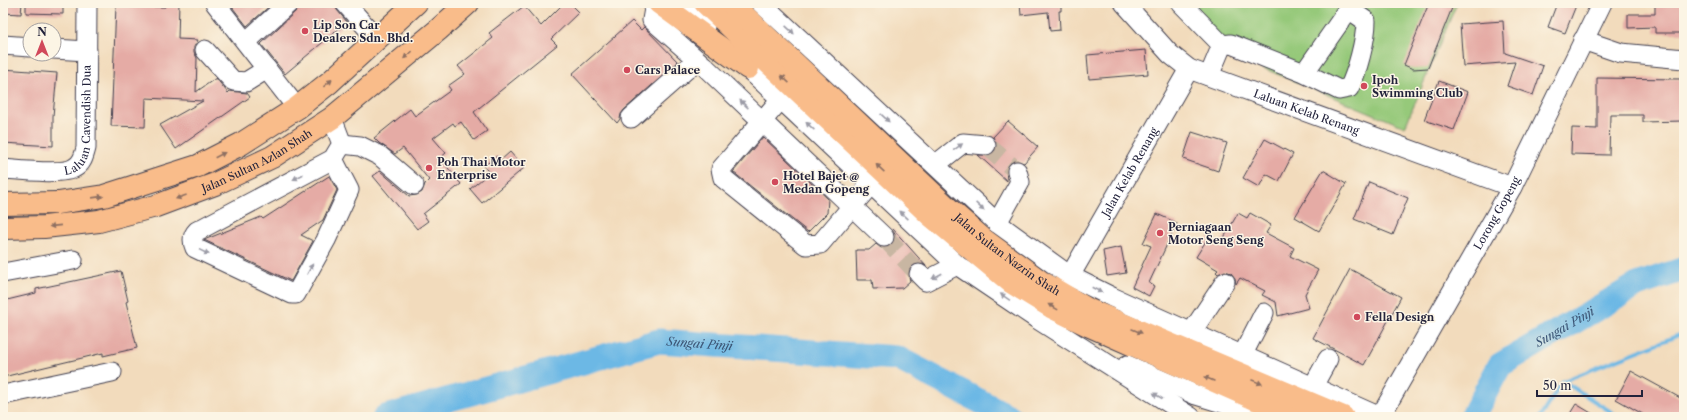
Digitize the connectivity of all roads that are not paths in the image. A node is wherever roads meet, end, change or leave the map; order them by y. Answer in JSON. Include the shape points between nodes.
{"nodes":[{"id":1,"x":87,"y":3,"type":"edge"},
{"id":2,"x":215,"y":3,"type":"edge"},
{"id":3,"x":289,"y":3,"type":"edge"},
{"id":4,"x":345,"y":3,"type":"edge"},
{"id":5,"x":468,"y":3,"type":"edge"},
{"id":6,"x":655,"y":3,"type":"edge"},
{"id":7,"x":659,"y":3,"type":"edge"},
{"id":8,"x":680,"y":3,"type":"edge"},
{"id":9,"x":705,"y":3,"type":"edge"},
{"id":10,"x":730,"y":3,"type":"edge"},
{"id":11,"x":761,"y":3,"type":"edge"},
{"id":12,"x":1124,"y":3,"type":"edge"},
{"id":13,"x":1181,"y":3,"type":"edge"},
{"id":14,"x":1602,"y":3,"type":"edge"},
{"id":15,"x":414,"y":4,"type":"edge"},
{"id":16,"x":377,"y":39,"type":"junction"},
{"id":17,"x":1583,"y":40,"type":"junction"},
{"id":18,"x":246,"y":42,"type":"junction"},
{"id":19,"x":3,"y":45,"type":"edge"},
{"id":20,"x":1222,"y":45,"type":"junction"},
{"id":21,"x":22,"y":46,"type":"edge"},
{"id":22,"x":62,"y":50,"type":"edge"},
{"id":23,"x":205,"y":50,"type":"dead end"},
{"id":24,"x":86,"y":51,"type":"junction"},
{"id":25,"x":1684,"y":59,"type":"edge"},
{"id":26,"x":697,"y":60,"type":"junction"},
{"id":27,"x":748,"y":68,"type":"junction"},
{"id":28,"x":267,"y":69,"type":"junction"},
{"id":29,"x":1189,"y":69,"type":"junction"},
{"id":30,"x":1304,"y":73,"type":"dead end"},
{"id":31,"x":1209,"y":76,"type":"junction"},
{"id":32,"x":781,"y":99,"type":"junction"},
{"id":33,"x":298,"y":108,"type":"junction"},
{"id":34,"x":332,"y":118,"type":"junction"},
{"id":35,"x":631,"y":118,"type":"dead end"},
{"id":36,"x":762,"y":120,"type":"junction"},
{"id":37,"x":986,"y":145,"type":"tunnel mouth"},
{"id":38,"x":338,"y":152,"type":"junction"},
{"id":39,"x":935,"y":165,"type":"junction"},
{"id":40,"x":3,"y":169,"type":"edge"},
{"id":41,"x":1017,"y":171,"type":"dead end"},
{"id":42,"x":871,"y":184,"type":"junction"},
{"id":43,"x":414,"y":185,"type":"dead end"},
{"id":44,"x":1512,"y":187,"type":"junction"},
{"id":45,"x":3,"y":204,"type":"edge"},
{"id":46,"x":852,"y":206,"type":"junction"},
{"id":47,"x":997,"y":223,"type":"junction"},
{"id":48,"x":3,"y":228,"type":"edge"},
{"id":49,"x":884,"y":237,"type":"tunnel mouth"},
{"id":50,"x":971,"y":252,"type":"junction"},
{"id":51,"x":73,"y":260,"type":"dead end"},
{"id":52,"x":3,"y":273,"type":"edge"},
{"id":53,"x":918,"y":274,"type":"tunnel mouth"},
{"id":54,"x":1070,"y":276,"type":"junction"},
{"id":55,"x":1226,"y":282,"type":"dead end"},
{"id":56,"x":1264,"y":314,"type":"dead end"},
{"id":57,"x":1037,"y":319,"type":"junction"},
{"id":58,"x":1191,"y":333,"type":"junction"},
{"id":59,"x":1242,"y":356,"type":"junction"},
{"id":60,"x":1328,"y":359,"type":"dead end"},
{"id":61,"x":112,"y":372,"type":"dead end"},
{"id":62,"x":1312,"y":388,"type":"junction"},
{"id":63,"x":3,"y":395,"type":"edge"},
{"id":64,"x":1191,"y":417,"type":"edge"},
{"id":65,"x":1268,"y":417,"type":"edge"},
{"id":66,"x":1296,"y":417,"type":"edge"},
{"id":67,"x":1343,"y":417,"type":"edge"},
{"id":68,"x":1380,"y":417,"type":"edge"}],
"edges":[{"from":1,"to":24,"type":"street","name":"Laluan Cavendish Dua"},
{"from":2,"to":18,"type":"street"},
{"from":3,"to":18,"type":"street"},
{"from":4,"to":16,"type":"street"},
{"from":5,"to":34,"type":"main road","name":"Jalan Sultan Azlan Shah","one_way":true},
{"from":6,"to":26,"type":"street","via":[[652,20]]},
{"from":7,"to":27,"type":"main road"},
{"from":8,"to":27,"type":"street"},
{"from":50,"to":9,"type":"main road","name":"Jalan Sultan Nazrin Shah","one_way":true},
{"from":10,"to":50,"type":"main road","name":"Jalan Sultan Nazrin Shah","via":[[898,162]]},
{"from":11,"to":39,"type":"street","one_way":true},
{"from":12,"to":29,"type":"street","name":"Laluan Kelab Renang","via":[[1170,54]]},
{"from":13,"to":20,"type":"street"},
{"from":14,"to":17,"type":"street","name":"Lorong Gopeng"},
{"from":15,"to":16,"type":"main road","name":"Jalan Sultan Azlan Shah"},
{"from":33,"to":16,"type":"main road","name":"Jalan Sultan Azlan Shah","one_way":true},
{"from":17,"to":25,"type":"street","via":[[1621,53]]},
{"from":17,"to":44,"type":"street","name":"Lorong Gopeng"},
{"from":18,"to":28,"type":"street"},
{"from":19,"to":21,"type":"street"},
{"from":20,"to":30,"type":"street","via":[[1231,44]]},
{"from":20,"to":31,"type":"street"},
{"from":22,"to":24,"type":"street"},
{"from":23,"to":28,"type":"street","via":[[233,80],[246,82]]},
{"from":24,"to":40,"type":"street","name":"Laluan Cavendish Dua","via":[[86,148],[83,160],[74,169],[60,171]]},
{"from":26,"to":35,"type":"street"},
{"from":36,"to":26,"type":"street","one_way":true},
{"from":27,"to":32,"type":"street"},
{"from":28,"to":33,"type":"street"},
{"from":29,"to":31,"type":"street","name":"Laluan Kelab Renang"},
{"from":29,"to":54,"type":"street","name":"Jalan Kelab Renang"},
{"from":31,"to":44,"type":"street","name":"Laluan Kelab Renang"},
{"from":32,"to":36,"type":"street"},
{"from":42,"to":32,"type":"street","one_way":true},
{"from":45,"to":33,"type":"main road","name":"Jalan Sultan Azlan Shah","one_way":true,"via":[[58,203],[104,196],[142,185],[198,166],[241,144]]},
{"from":34,"to":38,"type":"street"},
{"from":34,"to":48,"type":"main road","name":"Jalan Sultan Azlan Shah","one_way":true,"via":[[272,157],[215,184],[156,206],[99,221]]},
{"from":36,"to":46,"type":"street"},
{"from":36,"to":46,"type":"street","via":[[721,170],[722,178],[806,245],[820,244]]},
{"from":39,"to":37,"type":"street","one_way":true,"via":[[963,143]]},
{"from":38,"to":38,"type":"street","one_way":true,"via":[[196,231],[192,240],[195,248],[296,294],[326,240],[349,190]]},
{"from":38,"to":43,"type":"street","via":[[360,146],[380,156]]},
{"from":39,"to":47,"type":"street","one_way":true},
{"from":41,"to":47,"type":"street","via":[[1020,182]]},
{"from":42,"to":46,"type":"street"},
{"from":50,"to":42,"type":"street","one_way":true},
{"from":44,"to":68,"type":"street","name":"Lorong Gopeng"},
{"from":46,"to":49,"type":"street"},
{"from":47,"to":54,"type":"street"},
{"from":50,"to":53,"type":"street","one_way":true,"via":[[926,281]]},
{"from":57,"to":50,"type":"street","one_way":true},
{"from":66,"to":50,"type":"main road","name":"Jalan Sultan Nazrin Shah","one_way":true,"via":[[1051,307],[1012,283]]},
{"from":50,"to":67,"type":"main road","name":"Jalan Sultan Nazrin Shah","one_way":true,"via":[[1040,281],[1089,310]]},
{"from":51,"to":52,"type":"street"},
{"from":54,"to":58,"type":"street","one_way":true},
{"from":55,"to":58,"type":"street"},
{"from":56,"to":59,"type":"street"},
{"from":64,"to":57,"type":"street","one_way":true},
{"from":57,"to":65,"type":"street","via":[[1105,355],[1188,392]]},
{"from":58,"to":59,"type":"street"},
{"from":59,"to":62,"type":"street"},
{"from":60,"to":62,"type":"street"},
{"from":61,"to":63,"type":"street"},
{"from":62,"to":68,"type":"street"}]}
